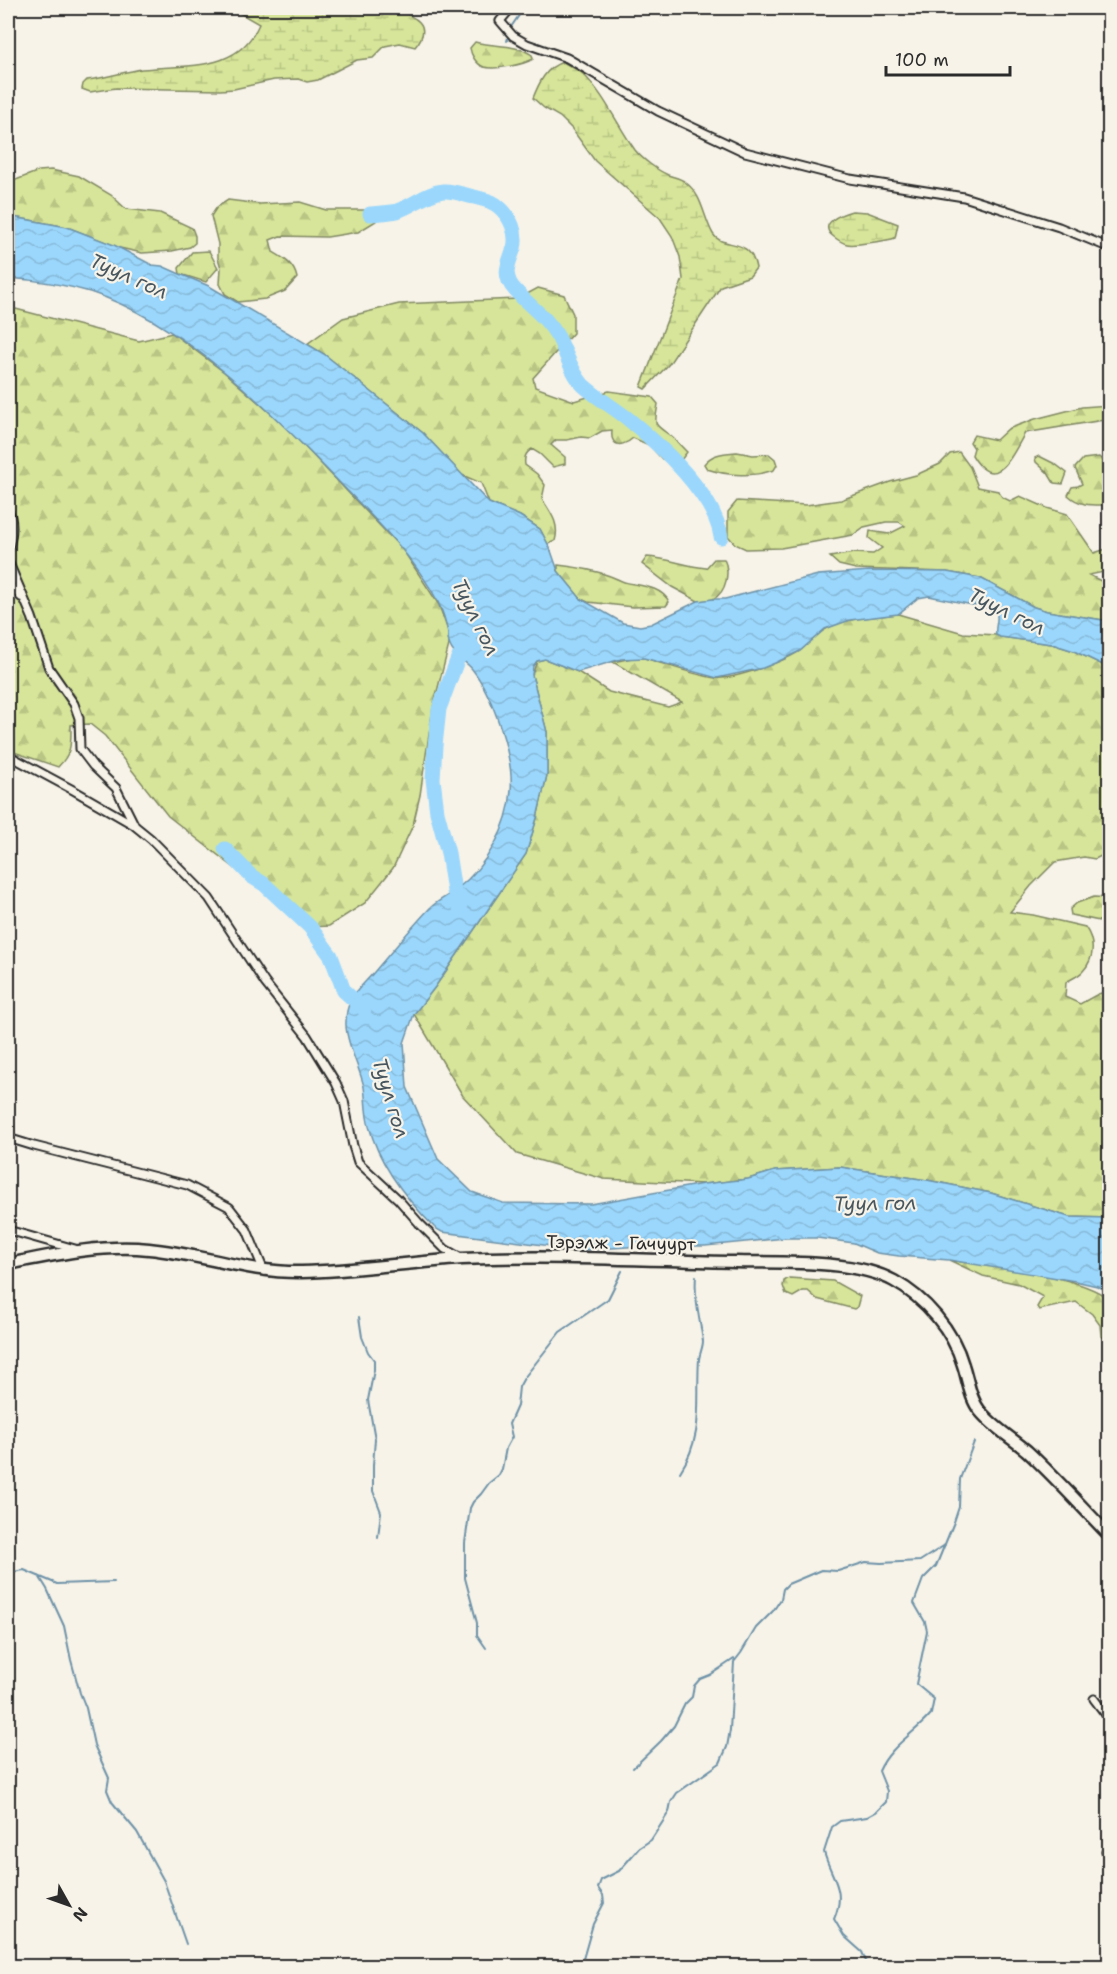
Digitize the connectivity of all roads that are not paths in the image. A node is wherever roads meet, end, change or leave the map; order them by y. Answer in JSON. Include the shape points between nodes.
{"nodes":[{"id":1,"x":511,"y":8,"type":"edge"},
{"id":2,"x":1110,"y":248,"type":"edge"},
{"id":3,"x":8,"y":510,"type":"edge"},
{"id":4,"x":8,"y":550,"type":"edge"},
{"id":5,"x":8,"y":561,"type":"edge"},
{"id":6,"x":8,"y":584,"type":"edge"},
{"id":7,"x":24,"y":601,"type":"junction"},
{"id":8,"x":8,"y":755,"type":"edge"},
{"id":9,"x":135,"y":826,"type":"junction"},
{"id":10,"x":8,"y":1138,"type":"edge"},
{"id":11,"x":8,"y":1230,"type":"edge"},
{"id":12,"x":80,"y":1251,"type":"junction"},
{"id":13,"x":463,"y":1259,"type":"junction"},
{"id":14,"x":8,"y":1264,"type":"edge"},
{"id":15,"x":264,"y":1271,"type":"junction"},
{"id":16,"x":1110,"y":1536,"type":"edge"},
{"id":17,"x":1094,"y":1699,"type":"dead end"},
{"id":18,"x":1110,"y":1720,"type":"edge"}],
"edges":[{"from":1,"to":2,"type":"street","via":[[500,21],[513,36],[567,58],[658,111],[745,152],[850,179],[964,197],[1059,227]]},
{"from":3,"to":4,"type":"street","via":[[12,518]]},
{"from":5,"to":7,"type":"street"},
{"from":6,"to":7,"type":"street"},
{"from":7,"to":9,"type":"street","via":[[49,668],[74,704],[81,749],[116,788]]},
{"from":8,"to":9,"type":"street"},
{"from":9,"to":13,"type":"street","via":[[209,898],[265,983],[307,1036],[344,1101],[358,1162],[445,1249]]},
{"from":10,"to":15,"type":"street","via":[[187,1185],[229,1207],[247,1230]]},
{"from":11,"to":12,"type":"street"},
{"from":12,"to":14,"type":"main road","name":"Тэрэлж - Гачуурт"},
{"from":12,"to":15,"type":"main road","name":"Тэрэлж - Гачуурт","via":[[150,1249]]},
{"from":13,"to":15,"type":"main road","name":"Тэрэлж - Гачуурт","via":[[303,1272]]},
{"from":13,"to":16,"type":"main road","name":"Тэрэлж - Гачуурт","via":[[807,1263],[855,1269],[891,1279],[932,1311],[948,1332],[960,1354],[979,1410],[1045,1468]]},
{"from":17,"to":18,"type":"street"}]}
